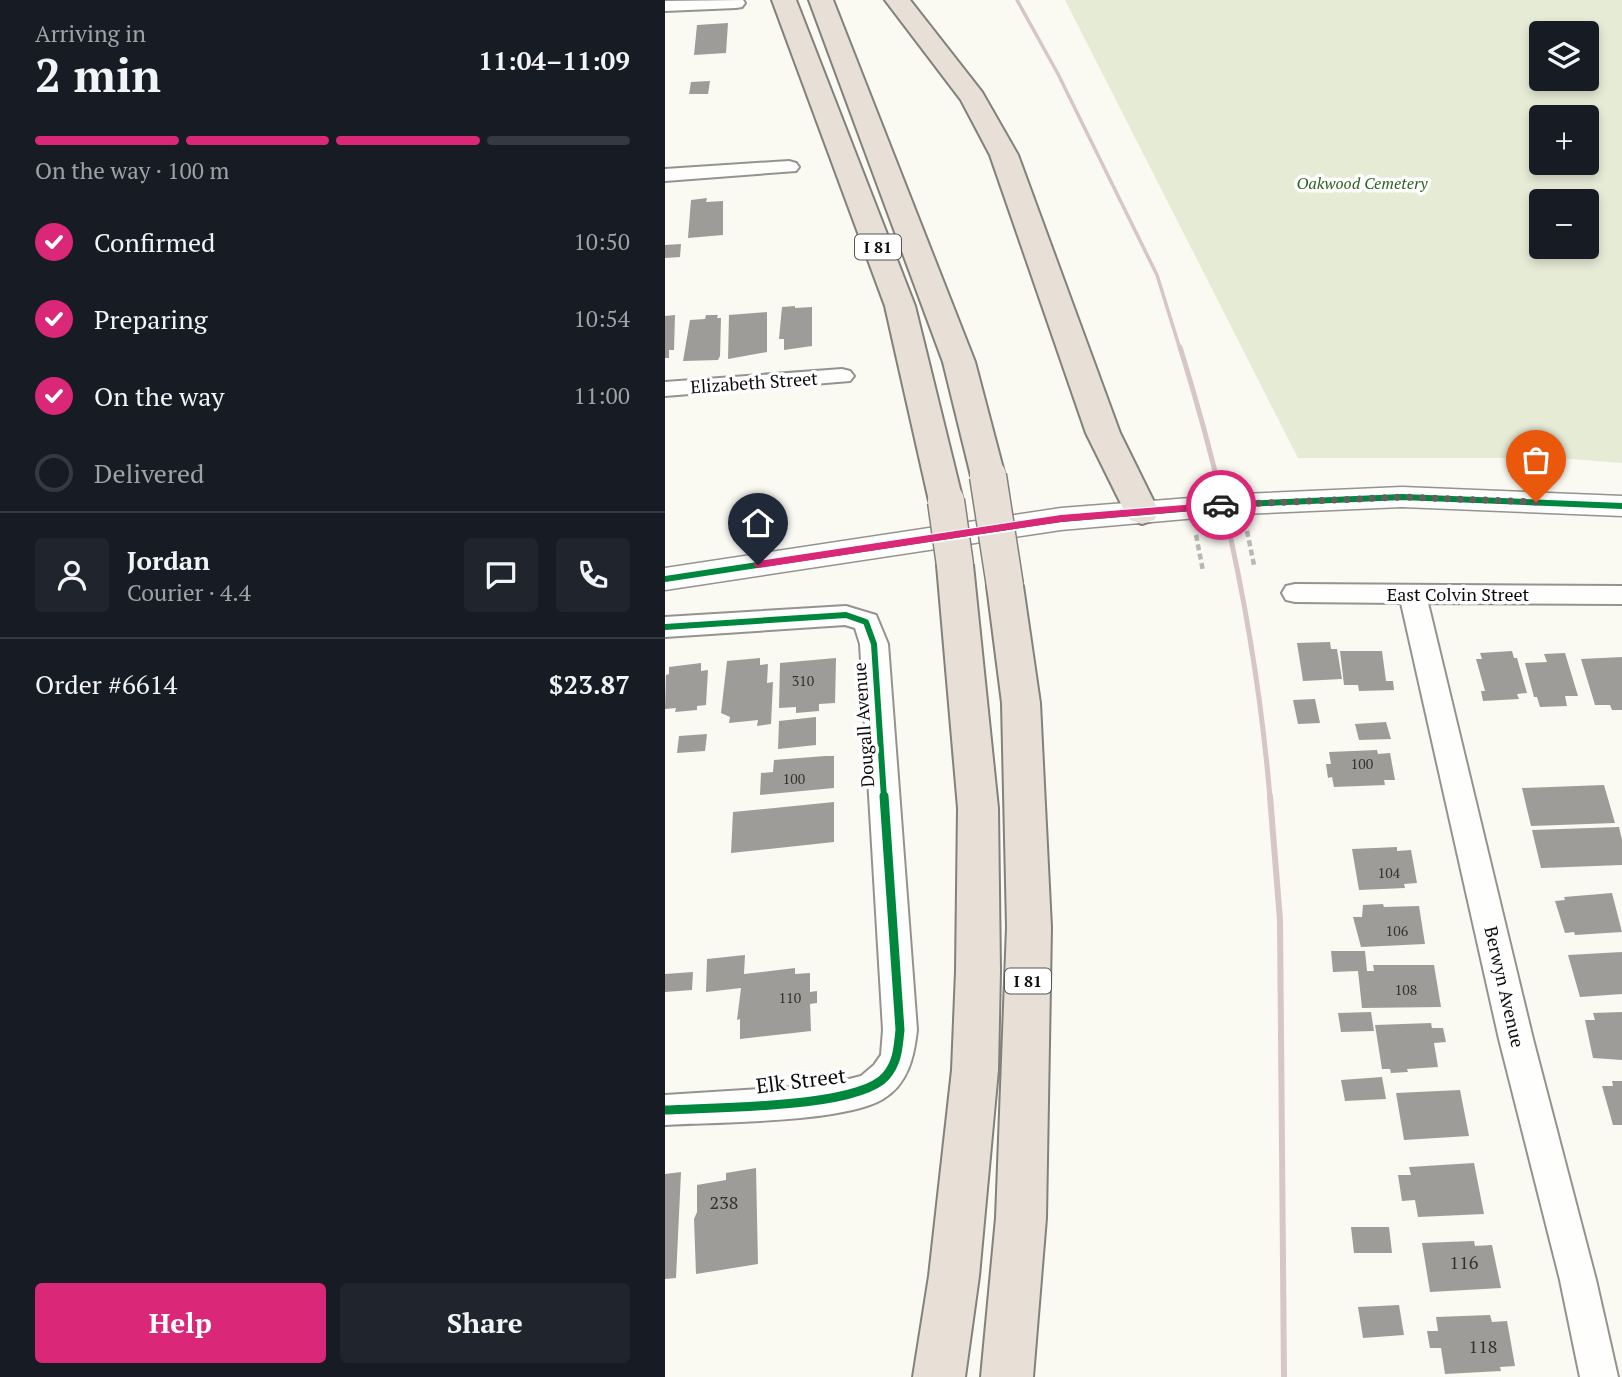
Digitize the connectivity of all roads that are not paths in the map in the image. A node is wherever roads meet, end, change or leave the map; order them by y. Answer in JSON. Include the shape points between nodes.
{"nodes":[{"id":1,"x":784,"y":0,"type":"edge"},
{"id":2,"x":821,"y":0,"type":"edge"},
{"id":3,"x":897,"y":0,"type":"edge"},
{"id":4,"x":736,"y":3,"type":"dead end"},
{"id":5,"x":665,"y":6,"type":"edge"},
{"id":6,"x":789,"y":167,"type":"dead end"},
{"id":7,"x":665,"y":175,"type":"edge"},
{"id":8,"x":842,"y":376,"type":"dead end"},
{"id":9,"x":665,"y":389,"type":"edge"},
{"id":10,"x":1622,"y":506,"type":"edge"},
{"id":11,"x":1142,"y":512,"type":"junction"},
{"id":12,"x":665,"y":579,"type":"edge"},
{"id":13,"x":1295,"y":593,"type":"dead end"},
{"id":14,"x":1413,"y":595,"type":"junction"},
{"id":15,"x":1622,"y":595,"type":"edge"},
{"id":16,"x":665,"y":627,"type":"edge"},
{"id":17,"x":900,"y":1030,"type":"joint"},
{"id":18,"x":665,"y":1110,"type":"edge"},
{"id":19,"x":939,"y":1377,"type":"edge"},
{"id":20,"x":1007,"y":1377,"type":"edge"},
{"id":21,"x":1599,"y":1377,"type":"edge"}],
"edges":[{"from":1,"to":19,"type":"highway","number":"I 81","bridge":true,"via":[[900,306],[946,502],[955,565],[978,808],[978,971],[975,1070]]},
{"from":2,"to":20,"type":"highway","number":"I 81","bridge":true,"via":[[959,362],[988,477],[1021,703],[1030,927],[1021,1218]]},
{"from":3,"to":11,"type":"highway","via":[[973,98],[1004,155],[1103,433]]},
{"from":4,"to":5,"type":"street"},
{"from":6,"to":7,"type":"street"},
{"from":8,"to":9,"type":"street","name":"Elizabeth Street"},
{"from":10,"to":11,"type":"street","via":[[1402,497]]},
{"from":11,"to":12,"type":"street","via":[[1061,519]]},
{"from":13,"to":14,"type":"street","name":"East Colvin Street"},
{"from":14,"to":15,"type":"street","name":"East Colvin Street"},
{"from":14,"to":21,"type":"street","name":"Berwyn Avenue"},
{"from":16,"to":17,"type":"street","name":"Dougall Avenue","via":[[846,615],[866,622],[874,644]]},
{"from":17,"to":18,"type":"street","name":"Elk Street","via":[[897,1058],[886,1076],[870,1089],[826,1100]]}]}
